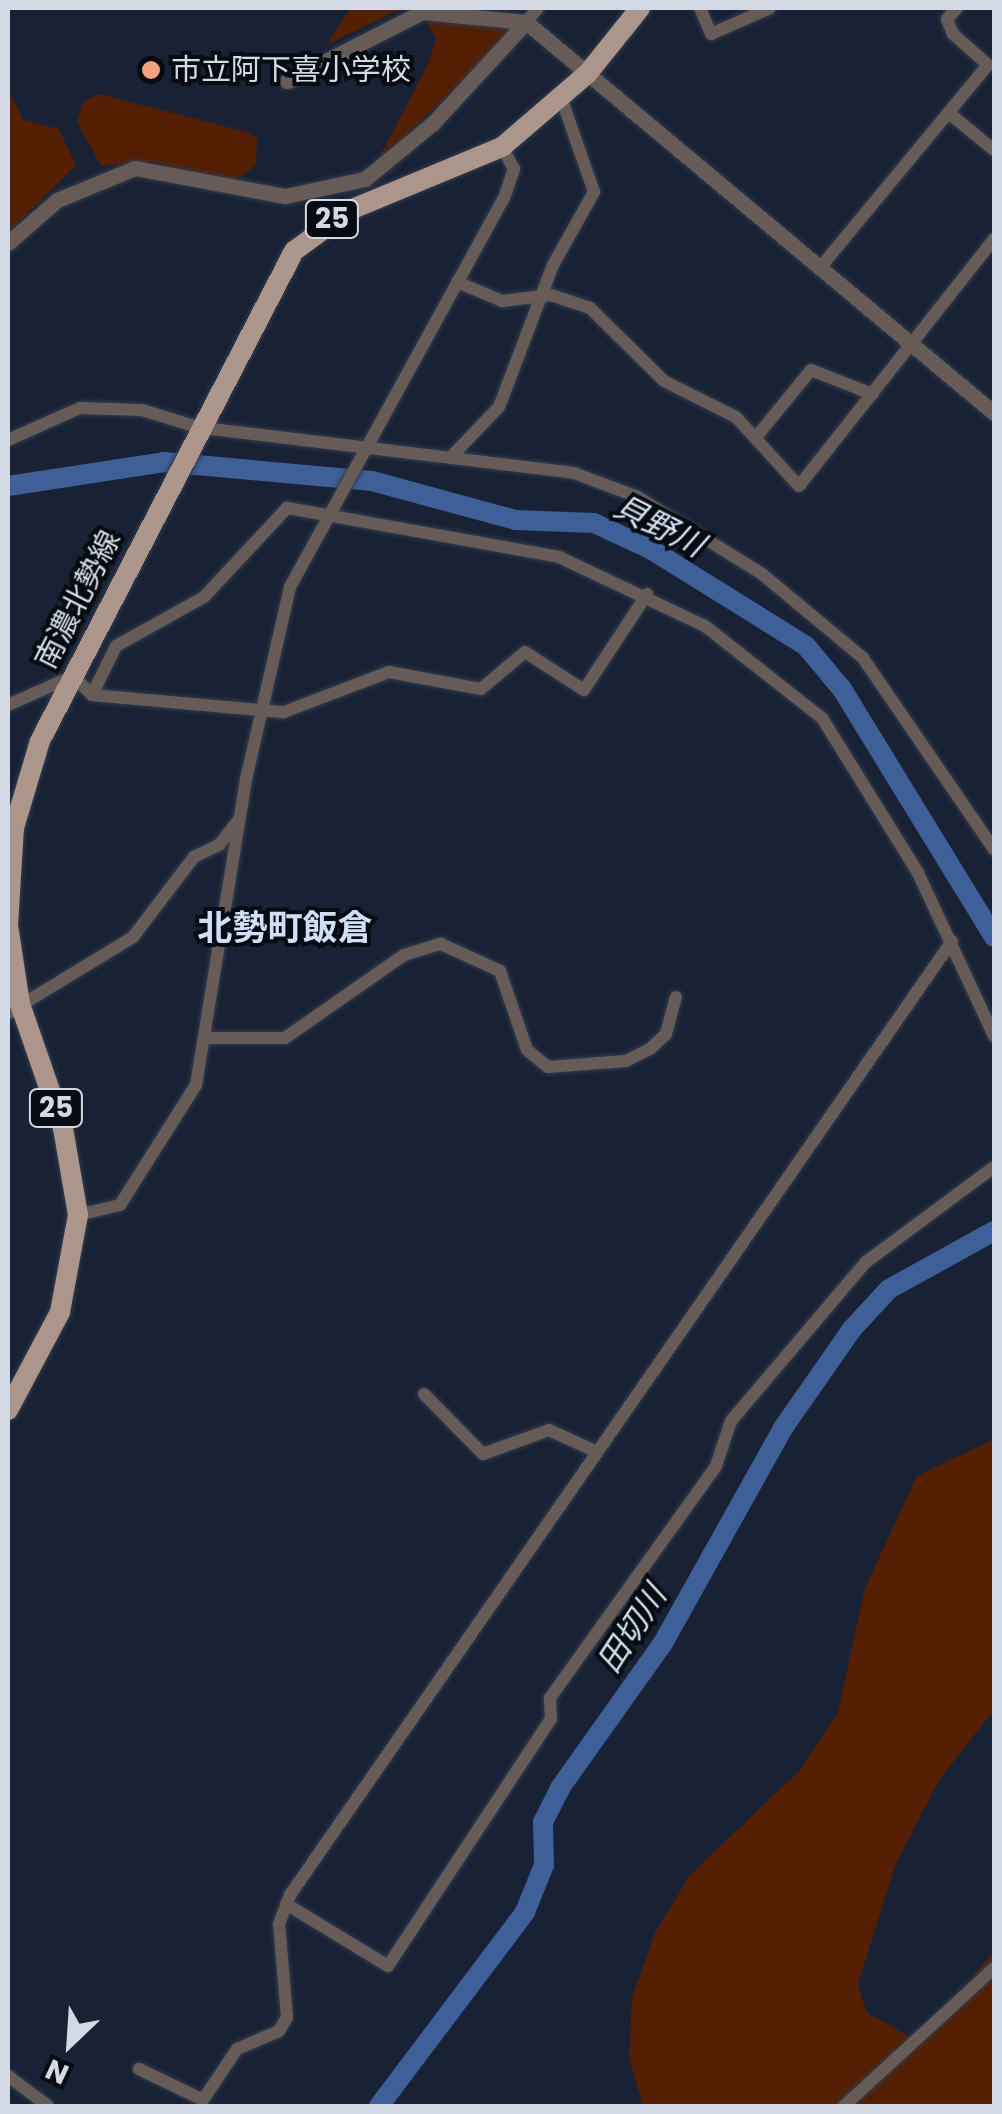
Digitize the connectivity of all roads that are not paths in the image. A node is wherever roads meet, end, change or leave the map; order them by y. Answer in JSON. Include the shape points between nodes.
{"nodes":[{"id":1,"x":538,"y":8,"type":"edge"},
{"id":2,"x":640,"y":8,"type":"edge"},
{"id":3,"x":700,"y":8,"type":"edge"},
{"id":4,"x":770,"y":8,"type":"edge"},
{"id":5,"x":957,"y":8,"type":"edge"},
{"id":6,"x":526,"y":22,"type":"junction"},
{"id":7,"x":588,"y":74,"type":"junction"},
{"id":8,"x":287,"y":80,"type":"dead end"},
{"id":9,"x":562,"y":100,"type":"junction"},
{"id":10,"x":950,"y":114,"type":"junction"},
{"id":11,"x":502,"y":147,"type":"junction"},
{"id":12,"x":994,"y":150,"type":"edge"},
{"id":13,"x":994,"y":239,"type":"edge"},
{"id":14,"x":8,"y":243,"type":"edge"},
{"id":15,"x":819,"y":270,"type":"junction"},
{"id":16,"x":457,"y":282,"type":"junction"},
{"id":17,"x":547,"y":296,"type":"junction"},
{"id":18,"x":910,"y":342,"type":"junction"},
{"id":19,"x":872,"y":394,"type":"junction"},
{"id":20,"x":994,"y":413,"type":"edge"},
{"id":21,"x":199,"y":430,"type":"junction"},
{"id":22,"x":756,"y":436,"type":"junction"},
{"id":23,"x":8,"y":440,"type":"edge"},
{"id":24,"x":360,"y":454,"type":"junction"},
{"id":25,"x":451,"y":457,"type":"junction"},
{"id":26,"x":326,"y":519,"type":"junction"},
{"id":27,"x":647,"y":594,"type":"junction"},
{"id":28,"x":73,"y":676,"type":"junction"},
{"id":29,"x":92,"y":695,"type":"junction"},
{"id":30,"x":8,"y":705,"type":"edge"},
{"id":31,"x":264,"y":707,"type":"junction"},
{"id":32,"x":240,"y":819,"type":"junction"},
{"id":33,"x":994,"y":850,"type":"edge"},
{"id":34,"x":952,"y":941,"type":"junction"},
{"id":35,"x":676,"y":997,"type":"dead end"},
{"id":36,"x":14,"y":1008,"type":"edge"},
{"id":37,"x":994,"y":1036,"type":"edge"},
{"id":38,"x":210,"y":1038,"type":"junction"},
{"id":39,"x":994,"y":1168,"type":"edge"},
{"id":40,"x":78,"y":1215,"type":"junction"},
{"id":41,"x":424,"y":1394,"type":"dead end"},
{"id":42,"x":8,"y":1410,"type":"edge"},
{"id":43,"x":597,"y":1452,"type":"junction"},
{"id":44,"x":286,"y":1904,"type":"junction"},
{"id":45,"x":994,"y":1968,"type":"edge"},
{"id":46,"x":138,"y":2069,"type":"dead end"},
{"id":47,"x":8,"y":2076,"type":"edge"},
{"id":48,"x":183,"y":2102,"type":"edge"},
{"id":49,"x":48,"y":2106,"type":"edge"},
{"id":50,"x":844,"y":2106,"type":"edge"}],
"edges":[{"from":1,"to":6,"type":"street"},
{"from":2,"to":7,"type":"main road","name":"南濃北勢線","number":"25"},
{"from":3,"to":4,"type":"street","via":[[711,34]]},
{"from":5,"to":10,"type":"street","via":[[947,19],[953,34],[988,65]]},
{"from":6,"to":7,"type":"street"},
{"from":6,"to":8,"type":"street","via":[[422,12]]},
{"from":6,"to":14,"type":"street","via":[[433,124],[365,179],[284,196],[136,168],[57,200]]},
{"from":7,"to":9,"type":"main road","name":"南濃北勢線","number":"25"},
{"from":7,"to":15,"type":"street"},
{"from":9,"to":11,"type":"main road","name":"南濃北勢線","number":"25"},
{"from":9,"to":17,"type":"street","via":[[594,192]]},
{"from":10,"to":12,"type":"street"},
{"from":10,"to":15,"type":"street"},
{"from":11,"to":16,"type":"street","via":[[514,175]]},
{"from":11,"to":21,"type":"main road","name":"南濃北勢線","number":"25","via":[[350,210],[306,239],[275,278]]},
{"from":13,"to":18,"type":"street"},
{"from":15,"to":18,"type":"street"},
{"from":16,"to":17,"type":"street","via":[[502,302]]},
{"from":16,"to":24,"type":"street"},
{"from":17,"to":22,"type":"street","via":[[610,320],[664,381],[700,392]]},
{"from":17,"to":25,"type":"street","via":[[499,407]]},
{"from":18,"to":19,"type":"street"},
{"from":18,"to":20,"type":"street"},
{"from":19,"to":22,"type":"street","via":[[811,370]]},
{"from":19,"to":22,"type":"street","via":[[799,486]]},
{"from":21,"to":23,"type":"street","via":[[142,410],[80,408]]},
{"from":21,"to":24,"type":"street","via":[[256,428]]},
{"from":21,"to":28,"type":"main road","name":"南濃北勢線","number":"25"},
{"from":24,"to":25,"type":"street"},
{"from":24,"to":26,"type":"street"},
{"from":25,"to":33,"type":"street","via":[[600,479],[762,574],[886,682]]},
{"from":26,"to":27,"type":"street","via":[[559,557]]},
{"from":26,"to":29,"type":"street","via":[[276,512],[204,597],[116,646]]},
{"from":26,"to":31,"type":"street","via":[[290,587]]},
{"from":27,"to":31,"type":"street","via":[[584,690],[525,652],[481,689],[390,672],[330,700]]},
{"from":27,"to":34,"type":"street","via":[[768,667],[822,718]]},
{"from":28,"to":29,"type":"street"},
{"from":28,"to":30,"type":"street"},
{"from":28,"to":36,"type":"main road","name":"南濃北勢線","number":"25","via":[[40,741],[14,828],[8,924]]},
{"from":29,"to":31,"type":"street","via":[[241,714]]},
{"from":31,"to":32,"type":"street"},
{"from":32,"to":36,"type":"street","via":[[220,845],[194,857],[132,938]]},
{"from":32,"to":38,"type":"street"},
{"from":34,"to":37,"type":"street"},
{"from":34,"to":43,"type":"street"},
{"from":35,"to":38,"type":"street","via":[[666,1034],[650,1050],[626,1061],[548,1068],[527,1050],[500,971],[441,944],[404,955],[286,1038]]},
{"from":36,"to":40,"type":"main road","name":"南濃北勢線","number":"25","via":[[63,1128]]},
{"from":38,"to":40,"type":"street","via":[[196,1085],[134,1190],[107,1212]]},
{"from":39,"to":44,"type":"street","via":[[866,1262],[731,1421],[716,1466],[550,1698],[551,1719],[388,1966]]},
{"from":40,"to":42,"type":"main road","name":"南濃北勢線","number":"25","via":[[60,1312]]},
{"from":41,"to":43,"type":"street","via":[[483,1454],[549,1430]]},
{"from":43,"to":44,"type":"street"},
{"from":44,"to":48,"type":"street","via":[[279,1924],[288,2017],[278,2031],[237,2049],[217,2092]]},
{"from":45,"to":50,"type":"street"},
{"from":46,"to":48,"type":"street"},
{"from":47,"to":49,"type":"street"}]}
